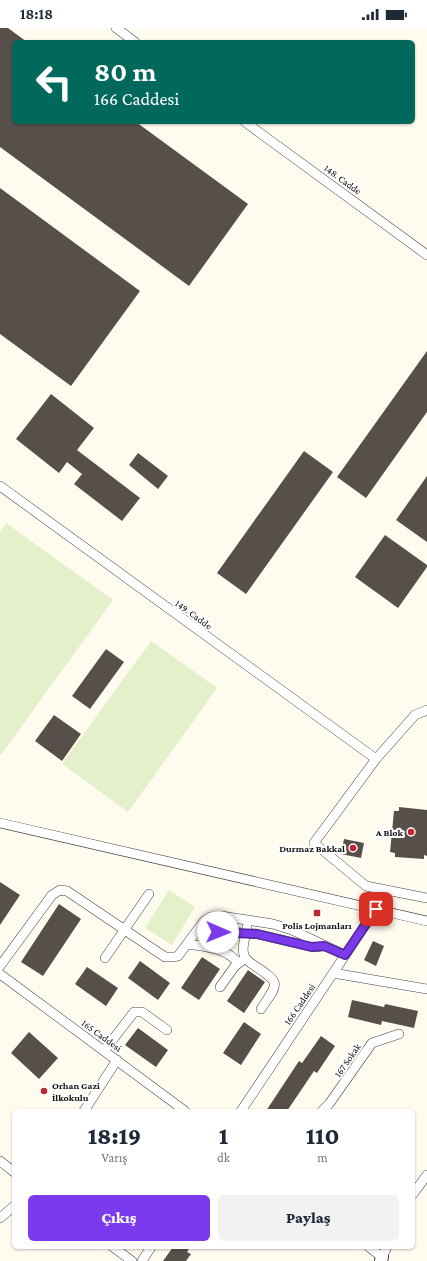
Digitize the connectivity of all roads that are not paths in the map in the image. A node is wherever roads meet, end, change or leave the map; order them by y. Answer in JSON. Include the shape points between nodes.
{"nodes":[{"id":1,"x":116,"y":28,"type":"edge"},
{"id":2,"x":133,"y":40,"type":"edge"},
{"id":3,"x":248,"y":124,"type":"edge"},
{"id":4,"x":427,"y":255,"type":"edge"},
{"id":5,"x":0,"y":486,"type":"edge"},
{"id":6,"x":427,"y":710,"type":"edge"},
{"id":7,"x":376,"y":759,"type":"junction"},
{"id":8,"x":0,"y":823,"type":"edge"},
{"id":9,"x":149,"y":894,"type":"dead end"},
{"id":10,"x":427,"y":898,"type":"edge"},
{"id":11,"x":376,"y":909,"type":"junction"},
{"id":12,"x":249,"y":920,"type":"junction"},
{"id":13,"x":427,"y":921,"type":"edge"},
{"id":14,"x":124,"y":930,"type":"junction"},
{"id":15,"x":198,"y":930,"type":"junction"},
{"id":16,"x":246,"y":933,"type":"junction"},
{"id":17,"x":188,"y":944,"type":"junction"},
{"id":18,"x":324,"y":946,"type":"junction"},
{"id":19,"x":345,"y":955,"type":"junction"},
{"id":20,"x":105,"y":958,"type":"dead end"},
{"id":21,"x":242,"y":961,"type":"junction"},
{"id":22,"x":0,"y":966,"type":"edge"},
{"id":23,"x":333,"y":973,"type":"junction"},
{"id":24,"x":2,"y":978,"type":"edge"},
{"id":25,"x":220,"y":987,"type":"dead end"},
{"id":26,"x":427,"y":989,"type":"edge"},
{"id":27,"x":261,"y":1009,"type":"dead end"},
{"id":28,"x":167,"y":1030,"type":"dead end"},
{"id":29,"x":399,"y":1034,"type":"dead end"},
{"id":30,"x":104,"y":1051,"type":"junction"},
{"id":31,"x":117,"y":1060,"type":"junction"},
{"id":32,"x":85,"y":1109,"type":"edge"},
{"id":33,"x":182,"y":1109,"type":"edge"},
{"id":34,"x":242,"y":1109,"type":"edge"},
{"id":35,"x":324,"y":1109,"type":"edge"},
{"id":36,"x":0,"y":1161,"type":"edge"},
{"id":37,"x":12,"y":1170,"type":"edge"},
{"id":38,"x":427,"y":1175,"type":"edge"},
{"id":39,"x":415,"y":1191,"type":"edge"},
{"id":40,"x":12,"y":1208,"type":"edge"},
{"id":41,"x":0,"y":1218,"type":"edge"},
{"id":42,"x":116,"y":1249,"type":"edge"},
{"id":43,"x":150,"y":1249,"type":"edge"},
{"id":44,"x":372,"y":1249,"type":"edge"},
{"id":45,"x":383,"y":1255,"type":"edge"},
{"id":46,"x":132,"y":1261,"type":"edge"},
{"id":47,"x":142,"y":1261,"type":"edge"}],
"edges":[{"from":1,"to":2,"type":"street"},
{"from":3,"to":4,"type":"street","name":"148. Cadde"},
{"from":5,"to":7,"type":"street","name":"149. Cadde"},
{"from":6,"to":7,"type":"street","via":[[415,715]]},
{"from":7,"to":10,"type":"street","via":[[314,843],[366,886]]},
{"from":8,"to":11,"type":"street"},
{"from":9,"to":14,"type":"street"},
{"from":11,"to":13,"type":"street"},
{"from":11,"to":19,"type":"street","name":"166 Caddesi"},
{"from":12,"to":15,"type":"street","via":[[216,916],[204,921]]},
{"from":12,"to":16,"type":"street"},
{"from":12,"to":18,"type":"street","via":[[292,930]]},
{"from":14,"to":17,"type":"street","via":[[169,958],[178,956]]},
{"from":14,"to":20,"type":"street"},
{"from":14,"to":22,"type":"street","via":[[67,891],[60,890],[52,895]]},
{"from":15,"to":16,"type":"street"},
{"from":15,"to":17,"type":"street"},
{"from":16,"to":18,"type":"street","via":[[271,936],[312,947]]},
{"from":16,"to":21,"type":"street"},
{"from":17,"to":21,"type":"street","via":[[224,952]]},
{"from":18,"to":19,"type":"street"},
{"from":19,"to":23,"type":"street","name":"166 Caddesi"},
{"from":21,"to":25,"type":"street"},
{"from":21,"to":27,"type":"street","via":[[250,963],[274,980],[273,991]]},
{"from":23,"to":26,"type":"street"},
{"from":23,"to":34,"type":"street","name":"166 Caddesi"},
{"from":24,"to":30,"type":"street","name":"165 Caddesi"},
{"from":28,"to":30,"type":"street","via":[[142,1012],[134,1012]]},
{"from":29,"to":35,"type":"street","name":"167 Sokak","via":[[372,1043]]},
{"from":30,"to":31,"type":"street","name":"165 Caddesi"},
{"from":31,"to":32,"type":"street"},
{"from":31,"to":33,"type":"street","name":"165 Caddesi"},
{"from":36,"to":37,"type":"street"},
{"from":38,"to":39,"type":"street"},
{"from":40,"to":41,"type":"street"},
{"from":42,"to":46,"type":"street"},
{"from":43,"to":47,"type":"street"},
{"from":44,"to":45,"type":"street"}]}
